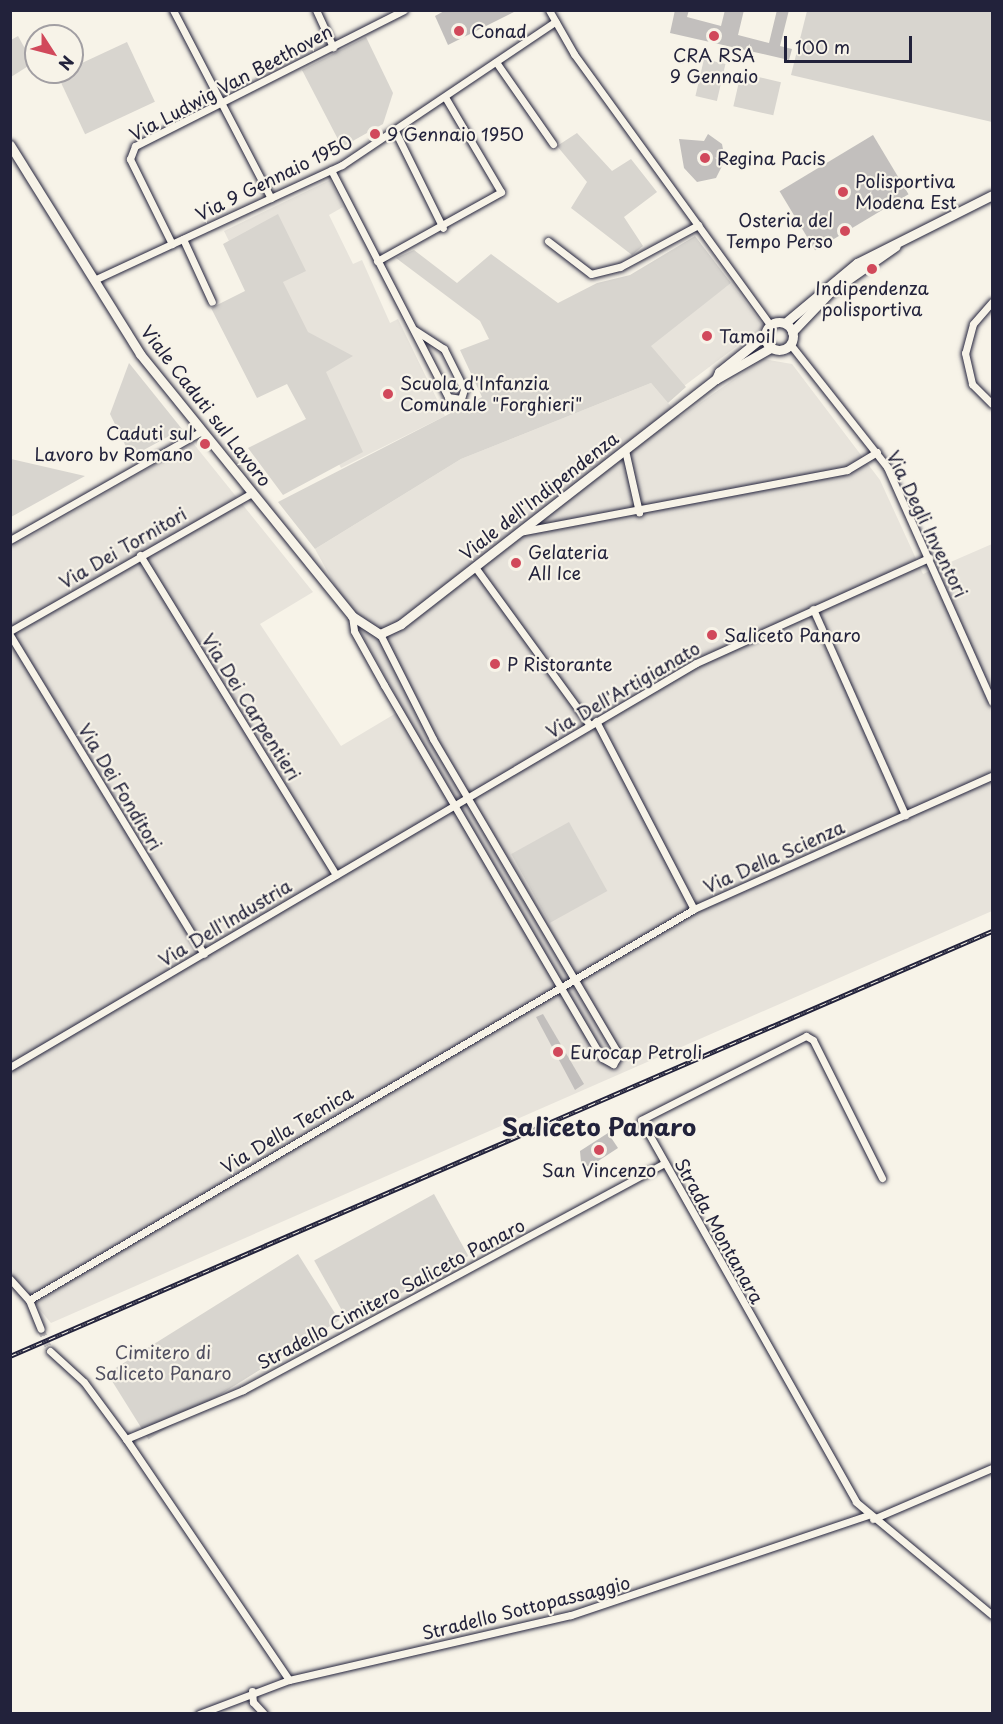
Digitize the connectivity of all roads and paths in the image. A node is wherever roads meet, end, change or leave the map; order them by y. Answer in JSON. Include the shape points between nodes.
{"nodes":[{"id":1,"x":173,"y":10,"type":"edge"},
{"id":2,"x":316,"y":10,"type":"edge"},
{"id":3,"x":404,"y":10,"type":"edge"},
{"id":4,"x":549,"y":10,"type":"edge"},
{"id":5,"x":389,"y":14,"type":"edge"},
{"id":6,"x":555,"y":22,"type":"junction"},
{"id":7,"x":333,"y":46,"type":"junction"},
{"id":8,"x":496,"y":62,"type":"junction"},
{"id":9,"x":445,"y":97,"type":"junction"},
{"id":10,"x":222,"y":103,"type":"junction"},
{"id":11,"x":395,"y":131,"type":"junction"},
{"id":12,"x":553,"y":144,"type":"dead end"},
{"id":13,"x":11,"y":147,"type":"edge"},
{"id":14,"x":331,"y":170,"type":"junction"},
{"id":15,"x":993,"y":195,"type":"edge"},
{"id":16,"x":272,"y":198,"type":"junction"},
{"id":17,"x":698,"y":225,"type":"junction"},
{"id":18,"x":443,"y":228,"type":"junction"},
{"id":19,"x":920,"y":228,"type":"junction"},
{"id":20,"x":183,"y":239,"type":"junction"},
{"id":21,"x":549,"y":241,"type":"dead end"},
{"id":22,"x":172,"y":244,"type":"junction"},
{"id":23,"x":377,"y":261,"type":"junction"},
{"id":24,"x":94,"y":280,"type":"junction"},
{"id":25,"x":212,"y":302,"type":"dead end"},
{"id":26,"x":993,"y":302,"type":"edge"},
{"id":27,"x":785,"y":323,"type":"junction"},
{"id":28,"x":770,"y":325,"type":"junction"},
{"id":29,"x":415,"y":330,"type":"junction"},
{"id":30,"x":792,"y":332,"type":"junction"},
{"id":31,"x":765,"y":335,"type":"junction"},
{"id":32,"x":790,"y":344,"type":"junction"},
{"id":33,"x":772,"y":348,"type":"junction"},
{"id":34,"x":716,"y":379,"type":"junction"},
{"id":35,"x":993,"y":405,"type":"edge"},
{"id":36,"x":202,"y":431,"type":"junction"},
{"id":37,"x":625,"y":450,"type":"junction"},
{"id":38,"x":877,"y":452,"type":"junction"},
{"id":39,"x":252,"y":493,"type":"junction"},
{"id":40,"x":639,"y":512,"type":"junction"},
{"id":41,"x":519,"y":532,"type":"junction"},
{"id":42,"x":10,"y":540,"type":"edge"},
{"id":43,"x":140,"y":555,"type":"junction"},
{"id":44,"x":929,"y":558,"type":"junction"},
{"id":45,"x":475,"y":567,"type":"junction"},
{"id":46,"x":813,"y":609,"type":"junction"},
{"id":47,"x":352,"y":616,"type":"junction"},
{"id":48,"x":10,"y":633,"type":"edge"},
{"id":49,"x":380,"y":634,"type":"junction"},
{"id":50,"x":993,"y":702,"type":"edge"},
{"id":51,"x":593,"y":723,"type":"junction"},
{"id":52,"x":993,"y":776,"type":"edge"},
{"id":53,"x":467,"y":797,"type":"junction"},
{"id":54,"x":455,"y":804,"type":"junction"},
{"id":55,"x":904,"y":815,"type":"junction"},
{"id":56,"x":336,"y":875,"type":"junction"},
{"id":57,"x":694,"y":909,"type":"junction"},
{"id":58,"x":204,"y":954,"type":"junction"},
{"id":59,"x":573,"y":977,"type":"junction"},
{"id":60,"x":560,"y":985,"type":"junction"},
{"id":61,"x":10,"y":1067,"type":"edge"},
{"id":62,"x":665,"y":1163,"type":"junction"},
{"id":63,"x":882,"y":1178,"type":"dead end"},
{"id":64,"x":10,"y":1279,"type":"edge"},
{"id":65,"x":29,"y":1300,"type":"junction"},
{"id":66,"x":41,"y":1329,"type":"tunnel mouth"},
{"id":67,"x":50,"y":1351,"type":"tunnel mouth"},
{"id":68,"x":126,"y":1439,"type":"junction"},
{"id":69,"x":993,"y":1468,"type":"edge"},
{"id":70,"x":871,"y":1517,"type":"junction"},
{"id":71,"x":993,"y":1615,"type":"edge"},
{"id":72,"x":289,"y":1680,"type":"junction"},
{"id":73,"x":252,"y":1691,"type":"junction"},
{"id":74,"x":199,"y":1713,"type":"edge"},
{"id":75,"x":264,"y":1713,"type":"edge"}],
"edges":[{"from":1,"to":10,"type":"street"},
{"from":2,"to":7,"type":"street"},
{"from":3,"to":5,"type":"street","name":"Via Ludwig Van Beethoven"},
{"from":4,"to":6,"type":"street"},
{"from":5,"to":7,"type":"street","name":"Via Ludwig Van Beethoven"},
{"from":6,"to":8,"type":"street","name":"Via 9 Gennaio 1950"},
{"from":6,"to":17,"type":"street"},
{"from":7,"to":10,"type":"street","name":"Via Ludwig Van Beethoven"},
{"from":8,"to":9,"type":"street","name":"Via 9 Gennaio 1950"},
{"from":8,"to":12,"type":"street"},
{"from":9,"to":11,"type":"street","name":"Via 9 Gennaio 1950"},
{"from":9,"to":18,"type":"street","via":[[501,192]]},
{"from":10,"to":16,"type":"street"},
{"from":10,"to":22,"type":"street","name":"Via Ludwig Van Beethoven","via":[[131,150],[129,159]]},
{"from":11,"to":14,"type":"street","name":"Via 9 Gennaio 1950"},
{"from":11,"to":18,"type":"street"},
{"from":13,"to":24,"type":"street","name":"Viale Caduti sul Lavoro"},
{"from":14,"to":16,"type":"street","name":"Via 9 Gennaio 1950"},
{"from":14,"to":23,"type":"street"},
{"from":15,"to":19,"type":"street"},
{"from":16,"to":20,"type":"street","name":"Via 9 Gennaio 1950"},
{"from":17,"to":21,"type":"street","via":[[620,267],[591,274]]},
{"from":17,"to":28,"type":"street"},
{"from":18,"to":23,"type":"street"},
{"from":19,"to":27,"type":"street","via":[[857,263]]},
{"from":19,"to":30,"type":"street","via":[[830,292]]},
{"from":20,"to":22,"type":"street","name":"Via 9 Gennaio 1950"},
{"from":20,"to":25,"type":"street","name":"Via 9 Gennaio 1950"},
{"from":22,"to":24,"type":"street","name":"Via 9 Gennaio 1950"},
{"from":23,"to":29,"type":"street"},
{"from":24,"to":36,"type":"street","name":"Viale Caduti sul Lavoro","via":[[140,354]]},
{"from":26,"to":35,"type":"street","via":[[973,324],[965,353],[972,384]]},
{"from":27,"to":28,"type":"street"},
{"from":27,"to":30,"type":"street"},
{"from":28,"to":31,"type":"street"},
{"from":29,"to":29,"type":"street","via":[[448,397],[461,399],[464,389],[444,349]]},
{"from":30,"to":32,"type":"street"},
{"from":31,"to":33,"type":"street"},
{"from":31,"to":34,"type":"street","name":"Viale dell'Indipendenza","via":[[719,372]]},
{"from":32,"to":33,"type":"street"},
{"from":32,"to":38,"type":"street","name":"Via Degli Inventori"},
{"from":33,"to":34,"type":"street","name":"Viale dell'Indipendenza"},
{"from":34,"to":37,"type":"street","name":"Viale dell'Indipendenza"},
{"from":36,"to":39,"type":"street","name":"Viale Caduti sul Lavoro"},
{"from":36,"to":42,"type":"street"},
{"from":37,"to":40,"type":"street"},
{"from":37,"to":41,"type":"street","name":"Viale dell'Indipendenza"},
{"from":38,"to":40,"type":"street","via":[[847,470]]},
{"from":38,"to":44,"type":"street","name":"Via Degli Inventori"},
{"from":39,"to":43,"type":"street","name":"Via Dei Tornitori"},
{"from":39,"to":47,"type":"street","name":"Viale Caduti sul Lavoro"},
{"from":40,"to":41,"type":"street"},
{"from":41,"to":45,"type":"street","name":"Viale dell'Indipendenza"},
{"from":43,"to":48,"type":"street","name":"Via Dei Tornitori"},
{"from":43,"to":56,"type":"street","name":"Via Dei Carpentieri"},
{"from":44,"to":46,"type":"street","name":"Via Dell'Artigianato"},
{"from":44,"to":50,"type":"street","name":"Via Degli Inventori"},
{"from":45,"to":49,"type":"street","name":"Viale dell'Indipendenza","via":[[401,624]]},
{"from":45,"to":51,"type":"street"},
{"from":46,"to":51,"type":"street","name":"Via Dell'Artigianato","via":[[696,663]]},
{"from":46,"to":55,"type":"street"},
{"from":47,"to":49,"type":"street","name":"Viale Caduti sul Lavoro"},
{"from":47,"to":54,"type":"street","name":"Viale Caduti sul Lavoro","via":[[379,676]]},
{"from":48,"to":58,"type":"street","name":"Via Dei Fonditori"},
{"from":49,"to":53,"type":"street","name":"Viale Caduti sul Lavoro"},
{"from":51,"to":53,"type":"street","name":"Via Dell'Artigianato"},
{"from":51,"to":57,"type":"street"},
{"from":52,"to":55,"type":"street","name":"Via Della Scienza"},
{"from":53,"to":54,"type":"street"},
{"from":53,"to":59,"type":"street","name":"Viale Caduti sul Lavoro"},
{"from":54,"to":56,"type":"street","name":"Via Dell'Industria"},
{"from":54,"to":60,"type":"street","name":"Viale Caduti sul Lavoro"},
{"from":55,"to":57,"type":"street","name":"Via Della Scienza"},
{"from":56,"to":58,"type":"street","name":"Via Dell'Industria"},
{"from":57,"to":59,"type":"street","name":"Via Della Scienza"},
{"from":58,"to":61,"type":"street","name":"Via Dell'Industria"},
{"from":59,"to":60,"type":"street"},
{"from":59,"to":60,"type":"street","name":"Viale Caduti sul Lavoro","via":[[619,1060],[613,1064],[602,1058]]},
{"from":60,"to":65,"type":"street","name":"Via Della Tecnica"},
{"from":62,"to":63,"type":"street","name":"Strada Montanara","via":[[641,1120],[806,1036],[813,1040]]},
{"from":62,"to":68,"type":"street","name":"Stradello Cimitero Saliceto Panaro","via":[[243,1390]]},
{"from":62,"to":70,"type":"street","name":"Strada Montanara","via":[[836,1474]]},
{"from":64,"to":65,"type":"street"},
{"from":65,"to":66,"type":"street"},
{"from":67,"to":68,"type":"street","via":[[84,1382]]},
{"from":68,"to":72,"type":"street"},
{"from":69,"to":70,"type":"street","name":"Stradello Sottopassaggio"},
{"from":70,"to":71,"type":"street","name":"Strada Montanara"},
{"from":70,"to":72,"type":"street","name":"Stradello Sottopassaggio","via":[[581,1612]]},
{"from":72,"to":73,"type":"street","name":"Stradello Sottopassaggio"},
{"from":73,"to":74,"type":"street","name":"Stradello Sottopassaggio"},
{"from":73,"to":75,"type":"street","via":[[253,1702]]}]}
